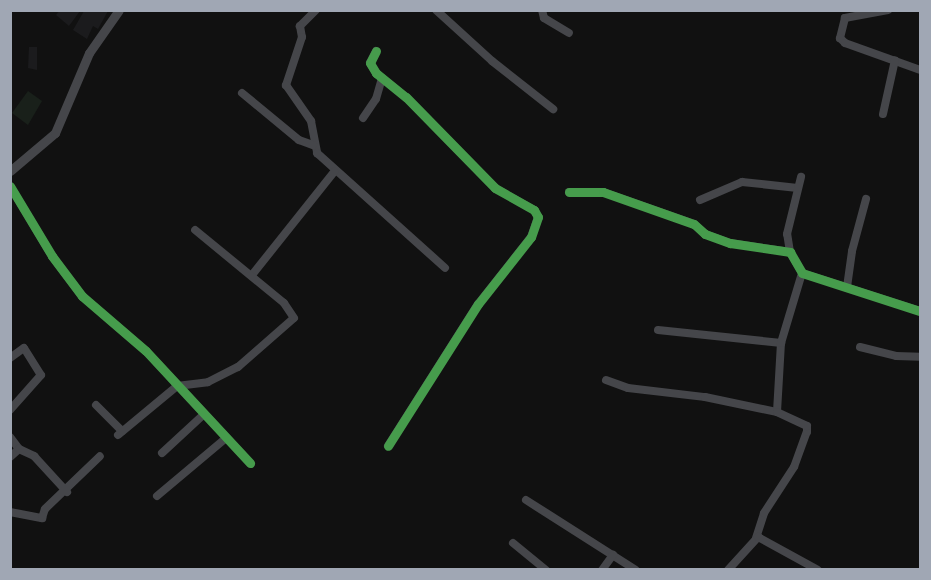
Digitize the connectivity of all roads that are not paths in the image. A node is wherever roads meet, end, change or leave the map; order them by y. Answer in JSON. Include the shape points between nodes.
{"nodes":[{"id":1,"x":119,"y":10,"type":"edge"},
{"id":2,"x":316,"y":10,"type":"edge"},
{"id":3,"x":436,"y":10,"type":"edge"},
{"id":4,"x":542,"y":10,"type":"edge"},
{"id":5,"x":888,"y":10,"type":"edge"},
{"id":6,"x":568,"y":33,"type":"dead end"},
{"id":7,"x":376,"y":51,"type":"dead end"},
{"id":8,"x":895,"y":60,"type":"junction"},
{"id":9,"x":921,"y":70,"type":"edge"},
{"id":10,"x":382,"y":78,"type":"junction"},
{"id":11,"x":242,"y":93,"type":"dead end"},
{"id":12,"x":553,"y":109,"type":"dead end"},
{"id":13,"x":883,"y":114,"type":"dead end"},
{"id":14,"x":363,"y":118,"type":"dead end"},
{"id":15,"x":314,"y":145,"type":"junction"},
{"id":16,"x":10,"y":171,"type":"edge"},
{"id":17,"x":334,"y":172,"type":"junction"},
{"id":18,"x":801,"y":177,"type":"dead end"},
{"id":19,"x":10,"y":186,"type":"edge"},
{"id":20,"x":798,"y":188,"type":"junction"},
{"id":21,"x":569,"y":192,"type":"dead end"},
{"id":22,"x":866,"y":199,"type":"dead end"},
{"id":23,"x":700,"y":200,"type":"dead end"},
{"id":24,"x":195,"y":230,"type":"dead end"},
{"id":25,"x":790,"y":252,"type":"junction"},
{"id":26,"x":445,"y":268,"type":"dead end"},
{"id":27,"x":801,"y":273,"type":"junction"},
{"id":28,"x":252,"y":275,"type":"junction"},
{"id":29,"x":847,"y":287,"type":"junction"},
{"id":30,"x":921,"y":310,"type":"edge"},
{"id":31,"x":658,"y":330,"type":"dead end"},
{"id":32,"x":780,"y":343,"type":"junction"},
{"id":33,"x":860,"y":347,"type":"dead end"},
{"id":34,"x":921,"y":357,"type":"edge"},
{"id":35,"x":10,"y":358,"type":"edge"},
{"id":36,"x":606,"y":380,"type":"dead end"},
{"id":37,"x":177,"y":386,"type":"junction"},
{"id":38,"x":96,"y":405,"type":"dead end"},
{"id":39,"x":10,"y":410,"type":"edge"},
{"id":40,"x":777,"y":412,"type":"junction"},
{"id":41,"x":202,"y":416,"type":"junction"},
{"id":42,"x":10,"y":437,"type":"edge"},
{"id":43,"x":225,"y":439,"type":"junction"},
{"id":44,"x":388,"y":446,"type":"dead end"},
{"id":45,"x":19,"y":449,"type":"junction"},
{"id":46,"x":162,"y":453,"type":"dead end"},
{"id":47,"x":100,"y":456,"type":"dead end"},
{"id":48,"x":10,"y":457,"type":"edge"},
{"id":49,"x":249,"y":463,"type":"dead end"},
{"id":50,"x":67,"y":492,"type":"junction"},
{"id":51,"x":157,"y":496,"type":"dead end"},
{"id":52,"x":526,"y":500,"type":"dead end"},
{"id":53,"x":10,"y":512,"type":"edge"},
{"id":54,"x":756,"y":538,"type":"junction"},
{"id":55,"x":513,"y":543,"type":"dead end"},
{"id":56,"x":613,"y":555,"type":"junction"},
{"id":57,"x":546,"y":570,"type":"edge"},
{"id":58,"x":602,"y":570,"type":"edge"},
{"id":59,"x":636,"y":570,"type":"edge"},
{"id":60,"x":728,"y":570,"type":"edge"},
{"id":61,"x":818,"y":570,"type":"edge"}],
"edges":[{"from":1,"to":16,"type":"street","via":[[89,53],[55,133]]},
{"from":2,"to":15,"type":"street","via":[[300,26],[302,37],[286,85],[311,121]]},
{"from":3,"to":12,"type":"street"},
{"from":4,"to":6,"type":"street","via":[[544,18]]},
{"from":5,"to":8,"type":"street","via":[[845,18],[840,38]]},
{"from":7,"to":10,"type":"street","via":[[370,63]]},
{"from":8,"to":9,"type":"street"},
{"from":8,"to":13,"type":"street"},
{"from":10,"to":14,"type":"street","via":[[376,99]]},
{"from":10,"to":44,"type":"street","via":[[406,97],[495,188],[534,210],[538,217],[531,237],[478,304]]},
{"from":11,"to":15,"type":"street","via":[[299,140]]},
{"from":15,"to":17,"type":"street"},
{"from":17,"to":26,"type":"street"},
{"from":17,"to":28,"type":"street"},
{"from":18,"to":20,"type":"street"},
{"from":19,"to":37,"type":"street","via":[[66,276],[89,302],[146,351]]},
{"from":20,"to":23,"type":"street","via":[[742,182]]},
{"from":20,"to":25,"type":"street","via":[[786,243]]},
{"from":21,"to":25,"type":"street","via":[[603,192],[694,224],[705,234],[729,243]]},
{"from":22,"to":29,"type":"street"},
{"from":24,"to":28,"type":"street"},
{"from":25,"to":27,"type":"street"},
{"from":27,"to":29,"type":"street"},
{"from":27,"to":32,"type":"street"},
{"from":28,"to":37,"type":"street","via":[[290,308],[294,318],[238,367],[208,382]]},
{"from":29,"to":30,"type":"street"},
{"from":31,"to":32,"type":"street"},
{"from":32,"to":40,"type":"street"},
{"from":33,"to":34,"type":"street","via":[[896,356]]},
{"from":35,"to":39,"type":"street","via":[[24,348],[41,375]]},
{"from":36,"to":40,"type":"street","via":[[628,388],[705,397]]},
{"from":37,"to":38,"type":"street","via":[[120,433]]},
{"from":37,"to":41,"type":"street"},
{"from":40,"to":54,"type":"street","via":[[807,426],[807,432],[794,467],[764,513]]},
{"from":41,"to":43,"type":"street"},
{"from":41,"to":46,"type":"street"},
{"from":42,"to":45,"type":"street"},
{"from":43,"to":49,"type":"street"},
{"from":43,"to":51,"type":"street"},
{"from":45,"to":48,"type":"street"},
{"from":45,"to":50,"type":"street","via":[[34,456]]},
{"from":47,"to":50,"type":"street"},
{"from":50,"to":53,"type":"street","via":[[45,509],[42,518]]},
{"from":52,"to":56,"type":"street"},
{"from":54,"to":60,"type":"street"},
{"from":54,"to":61,"type":"street","via":[[763,538]]},
{"from":55,"to":57,"type":"street"},
{"from":56,"to":58,"type":"street"},
{"from":56,"to":59,"type":"street"}]}
